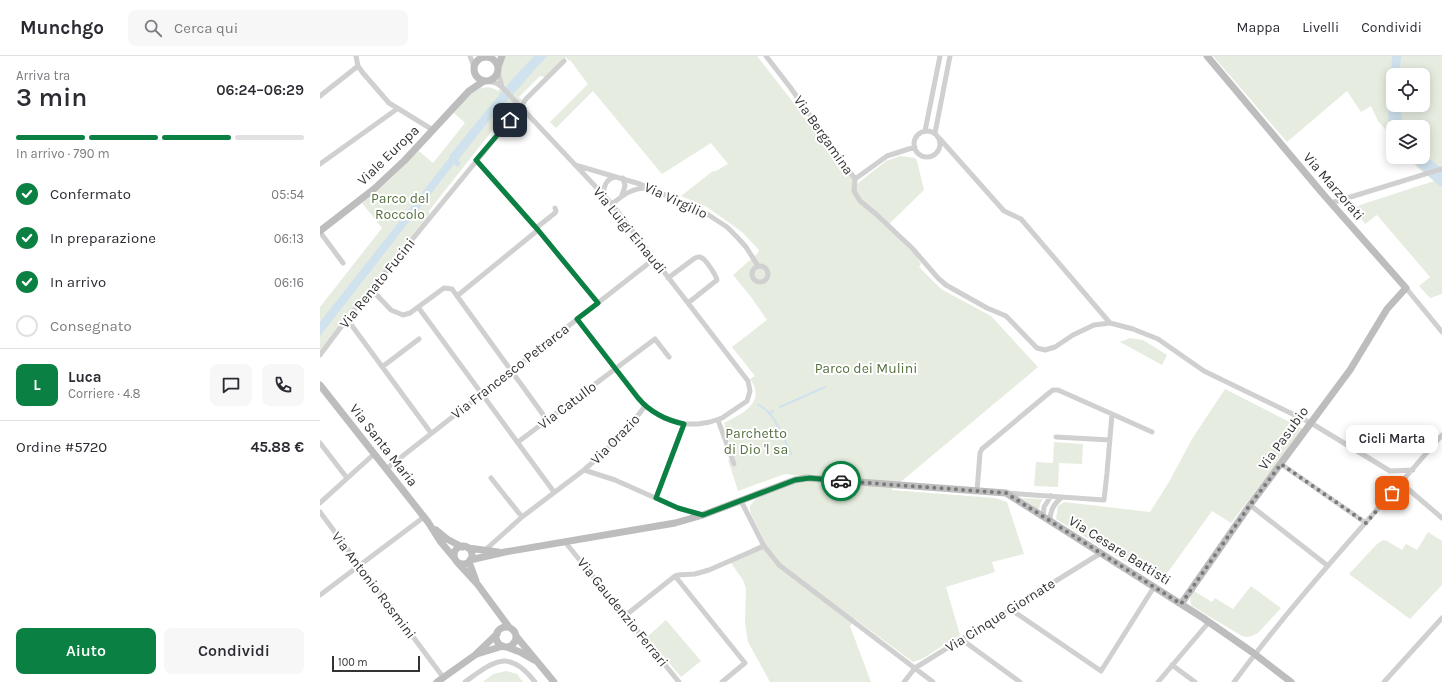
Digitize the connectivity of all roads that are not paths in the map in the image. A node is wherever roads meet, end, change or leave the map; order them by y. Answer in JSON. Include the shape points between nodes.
{"nodes":[{"id":1,"x":356,"y":56,"type":"edge"},
{"id":2,"x":470,"y":56,"type":"edge"},
{"id":3,"x":502,"y":56,"type":"edge"},
{"id":4,"x":766,"y":56,"type":"edge"},
{"id":5,"x":940,"y":56,"type":"edge"},
{"id":6,"x":950,"y":56,"type":"edge"},
{"id":7,"x":1207,"y":56,"type":"edge"},
{"id":8,"x":487,"y":57,"type":"edge"},
{"id":9,"x":564,"y":61,"type":"dead end"},
{"id":10,"x":358,"y":66,"type":"junction"},
{"id":11,"x":474,"y":69,"type":"junction"},
{"id":12,"x":498,"y":69,"type":"junction"},
{"id":13,"x":486,"y":81,"type":"junction"},
{"id":14,"x":502,"y":87,"type":"junction"},
{"id":15,"x":469,"y":91,"type":"junction"},
{"id":16,"x":320,"y":96,"type":"edge"},
{"id":17,"x":519,"y":104,"type":"junction"},
{"id":18,"x":397,"y":108,"type":"junction"},
{"id":19,"x":510,"y":120,"type":"dead end"},
{"id":20,"x":433,"y":130,"type":"junction"},
{"id":21,"x":925,"y":131,"type":"junction"},
{"id":22,"x":935,"y":134,"type":"junction"},
{"id":23,"x":940,"y":139,"type":"junction"},
{"id":24,"x":915,"y":147,"type":"junction"},
{"id":25,"x":476,"y":160,"type":"junction"},
{"id":26,"x":320,"y":164,"type":"edge"},
{"id":27,"x":575,"y":165,"type":"junction"},
{"id":28,"x":1442,"y":169,"type":"edge"},
{"id":29,"x":616,"y":177,"type":"junction"},
{"id":30,"x":623,"y":178,"type":"junction"},
{"id":31,"x":855,"y":179,"type":"junction"},
{"id":32,"x":652,"y":188,"type":"junction"},
{"id":33,"x":603,"y":195,"type":"junction"},
{"id":34,"x":622,"y":195,"type":"junction"},
{"id":35,"x":1331,"y":203,"type":"junction"},
{"id":36,"x":612,"y":204,"type":"junction"},
{"id":37,"x":555,"y":208,"type":"dead end"},
{"id":38,"x":537,"y":229,"type":"junction"},
{"id":39,"x":320,"y":231,"type":"edge"},
{"id":40,"x":654,"y":259,"type":"junction"},
{"id":41,"x":343,"y":263,"type":"dead end"},
{"id":42,"x":758,"y":266,"type":"dead end"},
{"id":43,"x":668,"y":278,"type":"junction"},
{"id":44,"x":1406,"y":288,"type":"junction"},
{"id":45,"x":372,"y":290,"type":"junction"},
{"id":46,"x":458,"y":296,"type":"junction"},
{"id":47,"x":598,"y":303,"type":"junction"},
{"id":48,"x":688,"y":303,"type":"junction"},
{"id":49,"x":418,"y":307,"type":"junction"},
{"id":50,"x":347,"y":319,"type":"junction"},
{"id":51,"x":577,"y":319,"type":"junction"},
{"id":52,"x":1110,"y":323,"type":"junction"},
{"id":53,"x":1442,"y":332,"type":"edge"},
{"id":54,"x":419,"y":339,"type":"dead end"},
{"id":55,"x":320,"y":355,"type":"edge"},
{"id":56,"x":669,"y":357,"type":"dead end"},
{"id":57,"x":382,"y":367,"type":"junction"},
{"id":58,"x":615,"y":369,"type":"junction"},
{"id":59,"x":512,"y":371,"type":"junction"},
{"id":60,"x":320,"y":385,"type":"edge"},
{"id":61,"x":482,"y":394,"type":"junction"},
{"id":62,"x":645,"y":406,"type":"junction"},
{"id":63,"x":1112,"y":414,"type":"junction"},
{"id":64,"x":548,"y":420,"type":"junction"},
{"id":65,"x":718,"y":420,"type":"junction"},
{"id":66,"x":1311,"y":423,"type":"junction"},
{"id":67,"x":684,"y":424,"type":"junction"},
{"id":68,"x":1152,"y":432,"type":"dead end"},
{"id":69,"x":431,"y":434,"type":"junction"},
{"id":70,"x":1442,"y":435,"type":"edge"},
{"id":71,"x":1056,"y":437,"type":"dead end"},
{"id":72,"x":1110,"y":440,"type":"junction"},
{"id":73,"x":518,"y":442,"type":"junction"},
{"id":74,"x":320,"y":443,"type":"edge"},
{"id":75,"x":374,"y":454,"type":"junction"},
{"id":76,"x":734,"y":464,"type":"dead end"},
{"id":77,"x":1281,"y":464,"type":"junction"},
{"id":78,"x":386,"y":469,"type":"junction"},
{"id":79,"x":584,"y":470,"type":"junction"},
{"id":80,"x":1412,"y":470,"type":"junction"},
{"id":81,"x":347,"y":478,"type":"junction"},
{"id":82,"x":491,"y":478,"type":"dead end"},
{"id":83,"x":1401,"y":483,"type":"junction"},
{"id":84,"x":977,"y":490,"type":"junction"},
{"id":85,"x":554,"y":492,"type":"junction"},
{"id":86,"x":1006,"y":493,"type":"junction"},
{"id":87,"x":1051,"y":496,"type":"junction"},
{"id":88,"x":1062,"y":497,"type":"junction"},
{"id":89,"x":656,"y":498,"type":"junction"},
{"id":90,"x":741,"y":501,"type":"junction"},
{"id":91,"x":320,"y":503,"type":"edge"},
{"id":92,"x":1250,"y":505,"type":"junction"},
{"id":93,"x":320,"y":512,"type":"edge"},
{"id":94,"x":703,"y":515,"type":"junction"},
{"id":95,"x":1043,"y":516,"type":"junction"},
{"id":96,"x":522,"y":517,"type":"junction"},
{"id":97,"x":1442,"y":518,"type":"edge"},
{"id":98,"x":426,"y":519,"type":"junction"},
{"id":99,"x":1050,"y":521,"type":"junction"},
{"id":100,"x":1366,"y":523,"type":"junction"},
{"id":101,"x":565,"y":542,"type":"junction"},
{"id":102,"x":764,"y":546,"type":"junction"},
{"id":103,"x":465,"y":547,"type":"junction"},
{"id":104,"x":484,"y":550,"type":"junction"},
{"id":105,"x":505,"y":552,"type":"junction"},
{"id":106,"x":1101,"y":553,"type":"junction"},
{"id":107,"x":479,"y":559,"type":"junction"},
{"id":108,"x":456,"y":560,"type":"junction"},
{"id":109,"x":470,"y":561,"type":"junction"},
{"id":110,"x":360,"y":566,"type":"junction"},
{"id":111,"x":1328,"y":566,"type":"junction"},
{"id":112,"x":675,"y":576,"type":"junction"},
{"id":113,"x":478,"y":584,"type":"junction"},
{"id":114,"x":1154,"y":587,"type":"junction"},
{"id":115,"x":320,"y":595,"type":"edge"},
{"id":116,"x":1181,"y":604,"type":"junction"},
{"id":117,"x":496,"y":609,"type":"junction"},
{"id":118,"x":1010,"y":609,"type":"junction"},
{"id":119,"x":626,"y":615,"type":"junction"},
{"id":120,"x":1442,"y":618,"type":"edge"},
{"id":121,"x":1209,"y":622,"type":"junction"},
{"id":122,"x":509,"y":627,"type":"junction"},
{"id":123,"x":498,"y":632,"type":"junction"},
{"id":124,"x":516,"y":636,"type":"junction"},
{"id":125,"x":961,"y":639,"type":"junction"},
{"id":126,"x":505,"y":646,"type":"junction"},
{"id":127,"x":475,"y":655,"type":"junction"},
{"id":128,"x":1254,"y":655,"type":"junction"},
{"id":129,"x":540,"y":664,"type":"junction"},
{"id":130,"x":1172,"y":665,"type":"junction"},
{"id":131,"x":915,"y":668,"type":"junction"},
{"id":132,"x":443,"y":677,"type":"junction"},
{"id":133,"x":436,"y":682,"type":"edge"},
{"id":134,"x":465,"y":682,"type":"edge"},
{"id":135,"x":535,"y":682,"type":"edge"},
{"id":136,"x":554,"y":682,"type":"edge"},
{"id":137,"x":680,"y":682,"type":"edge"},
{"id":138,"x":722,"y":682,"type":"edge"},
{"id":139,"x":904,"y":682,"type":"edge"},
{"id":140,"x":933,"y":682,"type":"edge"},
{"id":141,"x":1020,"y":682,"type":"edge"},
{"id":142,"x":1158,"y":682,"type":"edge"},
{"id":143,"x":1195,"y":682,"type":"edge"},
{"id":144,"x":1234,"y":682,"type":"edge"},
{"id":145,"x":1291,"y":682,"type":"edge"},
{"id":146,"x":1384,"y":682,"type":"edge"}],
"edges":[{"from":1,"to":10,"type":"street"},
{"from":2,"to":11,"type":"street"},
{"from":3,"to":12,"type":"street","name":"Viale Europa"},
{"from":4,"to":31,"type":"street","name":"Via Bergamina"},
{"from":5,"to":21,"type":"street"},
{"from":6,"to":22,"type":"street"},
{"from":7,"to":35,"type":"street","name":"Via Marzorati"},
{"from":8,"to":11,"type":"street","via":[[476,63]]},
{"from":8,"to":12,"type":"street","via":[[496,63]]},
{"from":9,"to":17,"type":"street"},
{"from":10,"to":16,"type":"street"},
{"from":10,"to":18,"type":"street","via":[[389,103]]},
{"from":11,"to":13,"type":"street","via":[[476,76]]},
{"from":11,"to":15,"type":"street","name":"Viale Europa"},
{"from":12,"to":13,"type":"street","name":"Viale Europa","via":[[496,76]]},
{"from":12,"to":14,"type":"street"},
{"from":13,"to":14,"type":"street","name":"Via Luigi Einaudi"},
{"from":13,"to":15,"type":"street","name":"Viale Europa"},
{"from":14,"to":17,"type":"street","name":"Via Luigi Einaudi"},
{"from":15,"to":20,"type":"street","name":"Viale Europa"},
{"from":17,"to":27,"type":"street","name":"Via Luigi Einaudi"},
{"from":18,"to":20,"type":"street"},
{"from":18,"to":26,"type":"street"},
{"from":19,"to":25,"type":"street","name":"Via Renato Fucini"},
{"from":20,"to":39,"type":"street","name":"Viale Europa","via":[[374,189]]},
{"from":21,"to":22,"type":"street"},
{"from":21,"to":24,"type":"street","via":[[916,138]]},
{"from":22,"to":23,"type":"street"},
{"from":23,"to":24,"type":"street","via":[[940,149],[931,156],[920,154]]},
{"from":23,"to":52,"type":"street","via":[[1004,211],[1021,219]]},
{"from":24,"to":31,"type":"street","name":"Via Bergamina","via":[[887,156]]},
{"from":25,"to":38,"type":"street"},
{"from":25,"to":45,"type":"street","name":"Via Renato Fucini"},
{"from":27,"to":29,"type":"street","name":"Via Virgilio"},
{"from":27,"to":33,"type":"street","name":"Via Luigi Einaudi"},
{"from":28,"to":35,"type":"street"},
{"from":29,"to":30,"type":"street","name":"Via Virgilio"},
{"from":29,"to":33,"type":"street","via":[[607,181]]},
{"from":30,"to":32,"type":"street","name":"Via Virgilio"},
{"from":30,"to":34,"type":"street","via":[[625,186]]},
{"from":31,"to":52,"type":"street","via":[[854,191],[860,201],[912,248],[938,278],[960,293],[1006,316],[1036,348],[1045,350],[1055,347],[1072,335],[1094,325]]},
{"from":32,"to":34,"type":"street","via":[[636,189]]},
{"from":32,"to":42,"type":"street","name":"Via Virgilio","via":[[719,221],[746,246]]},
{"from":33,"to":36,"type":"street","name":"Via Luigi Einaudi"},
{"from":34,"to":36,"type":"street"},
{"from":35,"to":44,"type":"street","name":"Via Marzorati"},
{"from":36,"to":40,"type":"street","name":"Via Luigi Einaudi"},
{"from":37,"to":38,"type":"street","via":[[555,213]]},
{"from":38,"to":46,"type":"street"},
{"from":38,"to":47,"type":"street"},
{"from":39,"to":41,"type":"street"},
{"from":40,"to":43,"type":"street","name":"Via Luigi Einaudi"},
{"from":40,"to":47,"type":"street","name":"Via Francesco Petrarca"},
{"from":43,"to":48,"type":"street","name":"Via Luigi Einaudi"},
{"from":43,"to":48,"type":"street","via":[[695,258],[703,258],[717,280]]},
{"from":44,"to":53,"type":"street","name":"Via Marzorati"},
{"from":44,"to":66,"type":"street","name":"Via Pasubio","via":[[1384,314],[1350,370]]},
{"from":45,"to":49,"type":"street","via":[[397,313],[407,315]]},
{"from":45,"to":50,"type":"street","name":"Via Renato Fucini"},
{"from":46,"to":49,"type":"street","via":[[452,289],[444,288]]},
{"from":46,"to":59,"type":"street"},
{"from":47,"to":51,"type":"street","name":"Via Francesco Petrarca"},
{"from":48,"to":65,"type":"street","name":"Via Luigi Einaudi","via":[[748,381],[750,391],[747,401]]},
{"from":49,"to":61,"type":"street"},
{"from":50,"to":55,"type":"street","name":"Via Renato Fucini"},
{"from":50,"to":57,"type":"street"},
{"from":51,"to":58,"type":"street"},
{"from":51,"to":59,"type":"street","name":"Via Francesco Petrarca"},
{"from":52,"to":66,"type":"street","via":[[1158,339],[1204,371]]},
{"from":54,"to":57,"type":"street"},
{"from":56,"to":58,"type":"street","name":"Via Catullo","via":[[655,339]]},
{"from":57,"to":69,"type":"street"},
{"from":58,"to":62,"type":"street"},
{"from":58,"to":64,"type":"street","name":"Via Catullo"},
{"from":59,"to":61,"type":"street","name":"Via Francesco Petrarca"},
{"from":59,"to":64,"type":"street"},
{"from":60,"to":75,"type":"street","name":"Via Santa Maria"},
{"from":61,"to":69,"type":"street","name":"Via Francesco Petrarca"},
{"from":61,"to":73,"type":"street"},
{"from":62,"to":67,"type":"street","via":[[664,418]]},
{"from":62,"to":79,"type":"street","name":"Via Orazio"},
{"from":63,"to":68,"type":"street"},
{"from":63,"to":72,"type":"street"},
{"from":63,"to":84,"type":"street","via":[[1053,390],[982,449]]},
{"from":64,"to":73,"type":"street","name":"Via Catullo"},
{"from":65,"to":67,"type":"street"},
{"from":65,"to":76,"type":"street"},
{"from":66,"to":77,"type":"street","name":"Via Pasubio"},
{"from":66,"to":80,"type":"street","via":[[1390,471]]},
{"from":67,"to":89,"type":"street"},
{"from":69,"to":78,"type":"street","name":"Via Francesco Petrarca"},
{"from":70,"to":80,"type":"street"},
{"from":71,"to":72,"type":"street"},
{"from":72,"to":88,"type":"street","via":[[1104,500]]},
{"from":73,"to":85,"type":"street"},
{"from":74,"to":81,"type":"street"},
{"from":75,"to":78,"type":"street","name":"Via Santa Maria"},
{"from":75,"to":81,"type":"street"},
{"from":77,"to":92,"type":"street","name":"Via Pasubio"},
{"from":77,"to":100,"type":"street"},
{"from":78,"to":98,"type":"street","name":"Via Santa Maria"},
{"from":79,"to":85,"type":"street","name":"Via Orazio"},
{"from":79,"to":89,"type":"street"},
{"from":80,"to":83,"type":"street"},
{"from":81,"to":91,"type":"street"},
{"from":82,"to":96,"type":"street"},
{"from":83,"to":97,"type":"street"},
{"from":83,"to":100,"type":"street"},
{"from":84,"to":86,"type":"street","name":"Via Cesare Battisti"},
{"from":84,"to":90,"type":"street","name":"Via Cesare Battisti","via":[[806,478]]},
{"from":85,"to":96,"type":"street","name":"Via Orazio"},
{"from":86,"to":87,"type":"street"},
{"from":86,"to":95,"type":"street","name":"Via Cesare Battisti"},
{"from":87,"to":88,"type":"street"},
{"from":87,"to":95,"type":"street","via":[[1044,507]]},
{"from":88,"to":99,"type":"street","via":[[1051,511]]},
{"from":89,"to":94,"type":"street"},
{"from":90,"to":94,"type":"street","name":"Via Cesare Battisti"},
{"from":90,"to":102,"type":"street"},
{"from":92,"to":111,"type":"street"},
{"from":92,"to":116,"type":"street","name":"Via Pasubio"},
{"from":93,"to":110,"type":"street","name":"Via Antonio Rosmini"},
{"from":94,"to":101,"type":"street","name":"Via Cesare Battisti","via":[[675,523]]},
{"from":95,"to":99,"type":"street","name":"Via Cesare Battisti"},
{"from":96,"to":104,"type":"street","name":"Via Orazio"},
{"from":98,"to":103,"type":"street","name":"Via Santa Maria","via":[[447,539]]},
{"from":98,"to":108,"type":"street","name":"Via Santa Maria"},
{"from":98,"to":110,"type":"street"},
{"from":99,"to":106,"type":"street","name":"Via Cesare Battisti"},
{"from":100,"to":111,"type":"street"},
{"from":101,"to":105,"type":"street","name":"Via Cesare Battisti"},
{"from":101,"to":119,"type":"street","name":"Via Gaudenzio Ferrari"},
{"from":102,"to":112,"type":"street","via":[[710,570]]},
{"from":102,"to":131,"type":"street","via":[[779,565]]},
{"from":103,"to":104,"type":"street"},
{"from":103,"to":108,"type":"street","via":[[454,553]]},
{"from":103,"to":109,"type":"street","name":"Via Santa Maria","via":[[472,554]]},
{"from":104,"to":105,"type":"street"},
{"from":104,"to":107,"type":"street","name":"Via Orazio"},
{"from":105,"to":107,"type":"street"},
{"from":106,"to":114,"type":"street","name":"Via Cesare Battisti"},
{"from":106,"to":118,"type":"street","name":"Via Cinque Giornate"},
{"from":107,"to":109,"type":"street"},
{"from":108,"to":109,"type":"street","via":[[463,564]]},
{"from":108,"to":113,"type":"street","name":"Via Santa Maria"},
{"from":109,"to":113,"type":"street","name":"Via Santa Maria"},
{"from":110,"to":115,"type":"street"},
{"from":110,"to":132,"type":"street","name":"Via Antonio Rosmini"},
{"from":111,"to":128,"type":"street"},
{"from":112,"to":119,"type":"street"},
{"from":112,"to":138,"type":"street","via":[[745,663]]},
{"from":113,"to":117,"type":"street","name":"Via Santa Maria"},
{"from":114,"to":116,"type":"street","name":"Via Cesare Battisti"},
{"from":114,"to":118,"type":"street","via":[[1101,671]]},
{"from":116,"to":121,"type":"street","name":"Via Cesare Battisti"},
{"from":117,"to":122,"type":"street","name":"Via Santa Maria"},
{"from":117,"to":123,"type":"street","name":"Via Santa Maria"},
{"from":118,"to":125,"type":"street","name":"Via Cinque Giornate"},
{"from":119,"to":137,"type":"street","name":"Via Gaudenzio Ferrari"},
{"from":120,"to":146,"type":"street"},
{"from":121,"to":128,"type":"street","name":"Via Cesare Battisti"},
{"from":121,"to":130,"type":"street"},
{"from":122,"to":123,"type":"street"},
{"from":122,"to":124,"type":"street","name":"Via Santa Maria"},
{"from":123,"to":126,"type":"street","name":"Via Santa Maria","via":[[497,641]]},
{"from":123,"to":127,"type":"street"},
{"from":124,"to":126,"type":"street","via":[[514,643]]},
{"from":124,"to":129,"type":"street","name":"Via Santa Maria"},
{"from":125,"to":131,"type":"street","name":"Via Cinque Giornate"},
{"from":125,"to":141,"type":"street"},
{"from":126,"to":127,"type":"street"},
{"from":126,"to":129,"type":"street","name":"Via Santa Maria"},
{"from":127,"to":132,"type":"street"},
{"from":128,"to":144,"type":"street"},
{"from":128,"to":145,"type":"street","name":"Via Cesare Battisti"},
{"from":129,"to":136,"type":"street","name":"Via Santa Maria"},
{"from":130,"to":142,"type":"street"},
{"from":130,"to":143,"type":"street"},
{"from":131,"to":139,"type":"street","name":"Via Cinque Giornate"},
{"from":131,"to":140,"type":"street"},
{"from":132,"to":133,"type":"street"},
{"from":134,"to":135,"type":"street","via":[[491,664],[502,661],[520,665]]}]}
